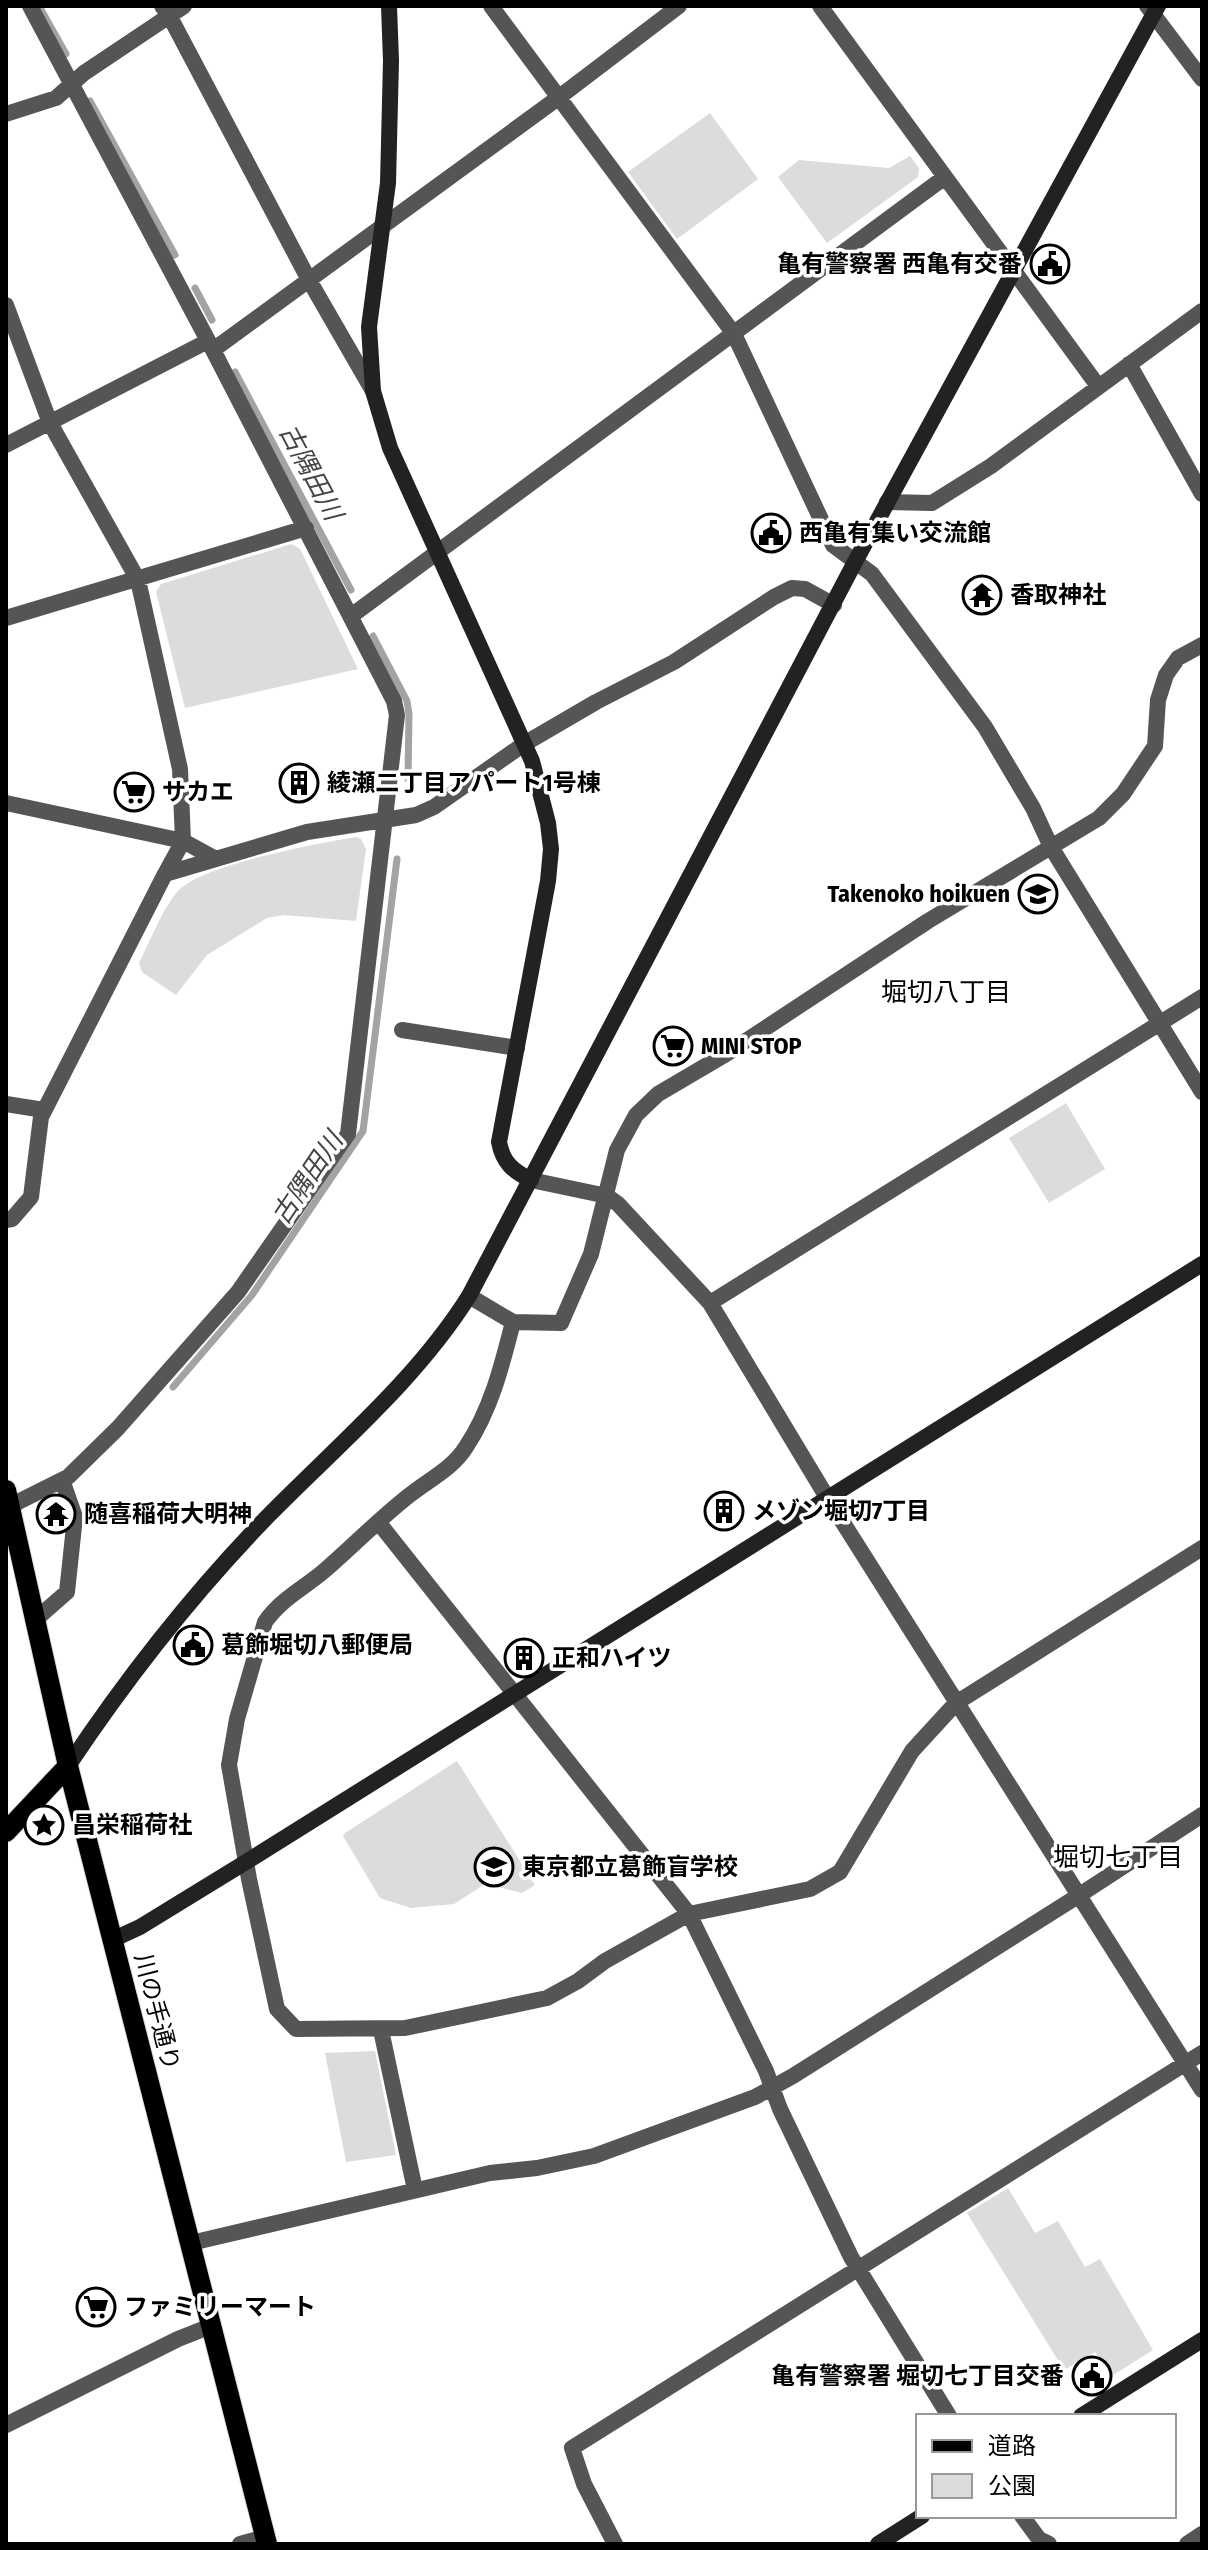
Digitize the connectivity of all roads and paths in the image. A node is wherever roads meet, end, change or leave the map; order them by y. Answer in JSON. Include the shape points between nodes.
{"nodes":[{"id":1,"x":30,"y":6,"type":"edge"},
{"id":2,"x":184,"y":6,"type":"edge"},
{"id":3,"x":389,"y":6,"type":"edge"},
{"id":4,"x":491,"y":6,"type":"edge"},
{"id":5,"x":679,"y":6,"type":"edge"},
{"id":6,"x":820,"y":6,"type":"edge"},
{"id":7,"x":1153,"y":9,"type":"edge"},
{"id":8,"x":166,"y":11,"type":"edge"},
{"id":9,"x":1202,"y":79,"type":"edge"},
{"id":10,"x":71,"y":85,"type":"junction"},
{"id":11,"x":558,"y":98,"type":"junction"},
{"id":12,"x":6,"y":114,"type":"edge"},
{"id":13,"x":945,"y":177,"type":"junction"},
{"id":14,"x":382,"y":225,"type":"junction"},
{"id":15,"x":1014,"y":271,"type":"junction"},
{"id":16,"x":309,"y":280,"type":"junction"},
{"id":17,"x":6,"y":305,"type":"edge"},
{"id":18,"x":1202,"y":311,"type":"edge"},
{"id":19,"x":734,"y":334,"type":"junction"},
{"id":20,"x":210,"y":346,"type":"junction"},
{"id":21,"x":1129,"y":364,"type":"junction"},
{"id":22,"x":1098,"y":386,"type":"junction"},
{"id":23,"x":373,"y":391,"type":"junction"},
{"id":24,"x":50,"y":423,"type":"junction"},
{"id":25,"x":6,"y":445,"type":"edge"},
{"id":26,"x":1202,"y":494,"type":"edge"},
{"id":27,"x":887,"y":502,"type":"junction"},
{"id":28,"x":306,"y":528,"type":"junction"},
{"id":29,"x":436,"y":554,"type":"junction"},
{"id":30,"x":856,"y":560,"type":"junction"},
{"id":31,"x":138,"y":580,"type":"junction"},
{"id":32,"x":834,"y":605,"type":"junction"},
{"id":33,"x":351,"y":616,"type":"junction"},
{"id":34,"x":6,"y":618,"type":"edge"},
{"id":35,"x":1202,"y":645,"type":"edge"},
{"id":36,"x":524,"y":744,"type":"junction"},
{"id":37,"x":6,"y":803,"type":"edge"},
{"id":38,"x":386,"y":818,"type":"junction"},
{"id":39,"x":183,"y":841,"type":"junction"},
{"id":40,"x":1051,"y":847,"type":"junction"},
{"id":41,"x":216,"y":859,"type":"junction"},
{"id":42,"x":165,"y":874,"type":"junction"},
{"id":43,"x":1202,"y":997,"type":"edge"},
{"id":44,"x":1159,"y":1023,"type":"junction"},
{"id":45,"x":402,"y":1030,"type":"dead end"},
{"id":46,"x":517,"y":1048,"type":"junction"},
{"id":47,"x":1202,"y":1092,"type":"edge"},
{"id":48,"x":6,"y":1104,"type":"edge"},
{"id":49,"x":44,"y":1110,"type":"junction"},
{"id":50,"x":531,"y":1180,"type":"junction"},
{"id":51,"x":607,"y":1196,"type":"junction"},
{"id":52,"x":6,"y":1220,"type":"edge"},
{"id":53,"x":1202,"y":1264,"type":"edge"},
{"id":54,"x":469,"y":1296,"type":"junction"},
{"id":55,"x":710,"y":1303,"type":"junction"},
{"id":56,"x":513,"y":1322,"type":"junction"},
{"id":57,"x":62,"y":1480,"type":"junction"},
{"id":58,"x":828,"y":1499,"type":"junction"},
{"id":59,"x":7,"y":1501,"type":"edge"},
{"id":60,"x":379,"y":1523,"type":"junction"},
{"id":61,"x":1202,"y":1548,"type":"edge"},
{"id":62,"x":35,"y":1620,"type":"junction"},
{"id":63,"x":517,"y":1693,"type":"junction"},
{"id":64,"x":956,"y":1703,"type":"junction"},
{"id":65,"x":68,"y":1766,"type":"junction"},
{"id":66,"x":1202,"y":1815,"type":"edge"},
{"id":67,"x":6,"y":1832,"type":"edge"},
{"id":68,"x":246,"y":1862,"type":"junction"},
{"id":69,"x":1078,"y":1896,"type":"junction"},
{"id":70,"x":689,"y":1914,"type":"junction"},
{"id":71,"x":112,"y":1940,"type":"junction"},
{"id":72,"x":381,"y":2030,"type":"junction"},
{"id":73,"x":1202,"y":2053,"type":"edge"},
{"id":74,"x":1185,"y":2063,"type":"junction"},
{"id":75,"x":773,"y":2088,"type":"junction"},
{"id":76,"x":1202,"y":2090,"type":"edge"},
{"id":77,"x":415,"y":2190,"type":"junction"},
{"id":78,"x":191,"y":2243,"type":"junction"},
{"id":79,"x":857,"y":2269,"type":"junction"},
{"id":80,"x":211,"y":2326,"type":"junction"},
{"id":81,"x":1202,"y":2340,"type":"edge"},
{"id":82,"x":948,"y":2414,"type":"edge"},
{"id":83,"x":1084,"y":2414,"type":"edge"},
{"id":84,"x":6,"y":2425,"type":"edge"},
{"id":85,"x":919,"y":2518,"type":"edge"},
{"id":86,"x":1023,"y":2518,"type":"edge"},
{"id":87,"x":1202,"y":2534,"type":"edge"},
{"id":88,"x":266,"y":2541,"type":"edge"},
{"id":89,"x":240,"y":2544,"type":"edge"},
{"id":90,"x":615,"y":2544,"type":"edge"},
{"id":91,"x":878,"y":2544,"type":"edge"},
{"id":92,"x":1049,"y":2544,"type":"edge"},
{"id":93,"x":1187,"y":2544,"type":"edge"}],
"edges":[{"from":1,"to":10,"type":"street"},
{"from":2,"to":8,"type":"street"},
{"from":3,"to":14,"type":"street","via":[[388,183]]},
{"from":4,"to":11,"type":"street"},
{"from":5,"to":11,"type":"street"},
{"from":6,"to":13,"type":"street"},
{"from":7,"to":9,"type":"street"},
{"from":7,"to":15,"type":"street"},
{"from":8,"to":10,"type":"street"},
{"from":8,"to":16,"type":"street"},
{"from":10,"to":12,"type":"street","via":[[56,98]]},
{"from":10,"to":20,"type":"street"},
{"from":11,"to":14,"type":"street"},
{"from":11,"to":19,"type":"street"},
{"from":13,"to":15,"type":"street"},
{"from":13,"to":19,"type":"street"},
{"from":14,"to":16,"type":"street"},
{"from":14,"to":23,"type":"street","via":[[369,327]]},
{"from":15,"to":22,"type":"street"},
{"from":15,"to":27,"type":"street"},
{"from":16,"to":20,"type":"street"},
{"from":16,"to":23,"type":"street"},
{"from":17,"to":24,"type":"street"},
{"from":18,"to":21,"type":"street"},
{"from":19,"to":29,"type":"street"},
{"from":19,"to":30,"type":"street","via":[[833,545]]},
{"from":20,"to":24,"type":"street"},
{"from":20,"to":28,"type":"street"},
{"from":21,"to":22,"type":"street"},
{"from":21,"to":26,"type":"street"},
{"from":22,"to":27,"type":"street","via":[[932,503]]},
{"from":23,"to":29,"type":"street","via":[[390,448]]},
{"from":24,"to":25,"type":"street"},
{"from":24,"to":31,"type":"street"},
{"from":27,"to":30,"type":"street"},
{"from":28,"to":31,"type":"street"},
{"from":28,"to":33,"type":"street"},
{"from":29,"to":33,"type":"street"},
{"from":29,"to":36,"type":"street"},
{"from":30,"to":32,"type":"street"},
{"from":30,"to":40,"type":"street","via":[[872,574],[985,727]]},
{"from":31,"to":34,"type":"street"},
{"from":31,"to":39,"type":"street","via":[[180,769]]},
{"from":32,"to":36,"type":"street","via":[[792,588],[674,662]]},
{"from":32,"to":50,"type":"street"},
{"from":33,"to":38,"type":"street","via":[[397,715]]},
{"from":35,"to":40,"type":"street","via":[[1178,658],[1166,675],[1158,700],[1155,746],[1123,794],[1099,818]]},
{"from":36,"to":38,"type":"street","via":[[434,807]]},
{"from":36,"to":46,"type":"street","via":[[542,792],[551,849]]},
{"from":37,"to":39,"type":"street"},
{"from":38,"to":41,"type":"street","via":[[307,832]]},
{"from":38,"to":57,"type":"street","via":[[348,1134],[238,1292],[118,1428]]},
{"from":39,"to":41,"type":"street"},
{"from":39,"to":42,"type":"street"},
{"from":40,"to":44,"type":"street"},
{"from":40,"to":51,"type":"street","via":[[658,1094],[636,1115],[617,1150]]},
{"from":41,"to":42,"type":"street"},
{"from":42,"to":49,"type":"street"},
{"from":43,"to":44,"type":"street"},
{"from":44,"to":47,"type":"street"},
{"from":44,"to":55,"type":"street"},
{"from":45,"to":46,"type":"street"},
{"from":46,"to":50,"type":"street","via":[[499,1142],[501,1157]]},
{"from":48,"to":49,"type":"street"},
{"from":49,"to":52,"type":"street","via":[[31,1197]]},
{"from":50,"to":51,"type":"street"},
{"from":50,"to":54,"type":"street"},
{"from":51,"to":55,"type":"street"},
{"from":51,"to":56,"type":"street","via":[[591,1254],[561,1323]]},
{"from":53,"to":58,"type":"street"},
{"from":54,"to":56,"type":"street"},
{"from":54,"to":65,"type":"street","via":[[392,1394],[194,1595]]},
{"from":55,"to":58,"type":"street"},
{"from":56,"to":60,"type":"street","via":[[501,1371],[465,1449]]},
{"from":57,"to":59,"type":"street"},
{"from":57,"to":62,"type":"street","via":[[75,1517],[67,1592]]},
{"from":58,"to":63,"type":"street"},
{"from":58,"to":64,"type":"street"},
{"from":59,"to":62,"type":"main road","name":"川の手通り"},
{"from":60,"to":63,"type":"street"},
{"from":60,"to":68,"type":"street","via":[[284,1600],[265,1622],[229,1765]]},
{"from":61,"to":64,"type":"street"},
{"from":62,"to":65,"type":"main road","name":"川の手通り"},
{"from":63,"to":68,"type":"street"},
{"from":63,"to":70,"type":"street"},
{"from":64,"to":69,"type":"street"},
{"from":64,"to":70,"type":"street","via":[[912,1751],[840,1872],[810,1889]]},
{"from":65,"to":67,"type":"main road"},
{"from":65,"to":71,"type":"main road","name":"川の手通り"},
{"from":66,"to":69,"type":"street"},
{"from":68,"to":71,"type":"street"},
{"from":68,"to":72,"type":"street","via":[[277,2009],[296,2029]]},
{"from":69,"to":74,"type":"street"},
{"from":69,"to":75,"type":"street"},
{"from":70,"to":72,"type":"street","via":[[547,1998]]},
{"from":70,"to":75,"type":"street"},
{"from":71,"to":78,"type":"main road","name":"川の手通り"},
{"from":72,"to":77,"type":"street"},
{"from":73,"to":74,"type":"street"},
{"from":74,"to":76,"type":"street"},
{"from":74,"to":79,"type":"street"},
{"from":75,"to":77,"type":"street","via":[[594,2156]]},
{"from":75,"to":79,"type":"street"},
{"from":77,"to":78,"type":"street"},
{"from":78,"to":80,"type":"main road","name":"川の手通り"},
{"from":79,"to":82,"type":"street"},
{"from":79,"to":90,"type":"street","via":[[572,2448]]},
{"from":80,"to":84,"type":"street"},
{"from":80,"to":88,"type":"main road","name":"川の手通り"},
{"from":81,"to":83,"type":"street"},
{"from":85,"to":91,"type":"street"},
{"from":86,"to":92,"type":"street"},
{"from":87,"to":93,"type":"street"},
{"from":88,"to":89,"type":"street"}]}
